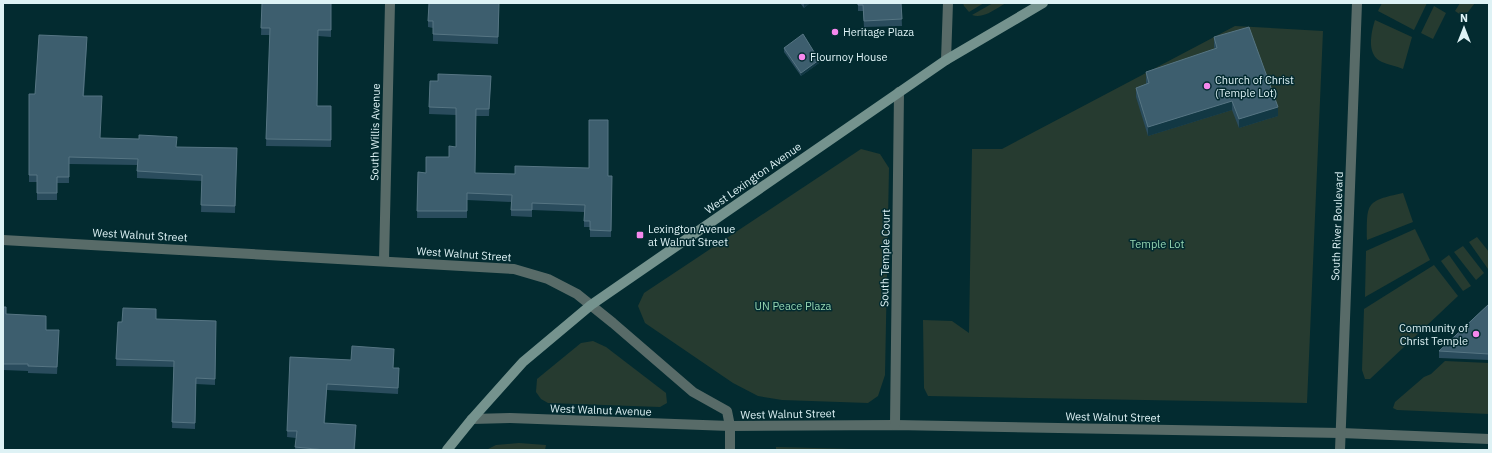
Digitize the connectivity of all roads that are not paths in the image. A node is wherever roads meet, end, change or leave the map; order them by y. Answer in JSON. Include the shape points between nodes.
{"nodes":[{"id":1,"x":390,"y":3,"type":"edge"},
{"id":2,"x":948,"y":3,"type":"edge"},
{"id":3,"x":1043,"y":3,"type":"edge"},
{"id":4,"x":1357,"y":3,"type":"edge"},
{"id":5,"x":946,"y":60,"type":"junction"},
{"id":6,"x":899,"y":92,"type":"junction"},
{"id":7,"x":3,"y":240,"type":"edge"},
{"id":8,"x":384,"y":261,"type":"junction"},
{"id":9,"x":591,"y":305,"type":"junction"},
{"id":10,"x":472,"y":419,"type":"junction"},
{"id":11,"x":895,"y":425,"type":"junction"},
{"id":12,"x":730,"y":426,"type":"junction"},
{"id":13,"x":1341,"y":433,"type":"junction"},
{"id":14,"x":1489,"y":439,"type":"edge"},
{"id":15,"x":447,"y":450,"type":"edge"},
{"id":16,"x":730,"y":450,"type":"edge"},
{"id":17,"x":1340,"y":450,"type":"edge"}],
"edges":[{"from":1,"to":8,"type":"street","name":"South Willis Avenue"},
{"from":2,"to":5,"type":"street"},
{"from":3,"to":5,"type":"main road","name":"West Lexington Avenue"},
{"from":4,"to":13,"type":"street","name":"South River Boulevard"},
{"from":5,"to":6,"type":"main road","name":"West Lexington Avenue"},
{"from":6,"to":9,"type":"main road","name":"West Lexington Avenue"},
{"from":6,"to":11,"type":"street","name":"South Temple Court"},
{"from":7,"to":8,"type":"street","name":"West Walnut Street"},
{"from":8,"to":9,"type":"street","name":"West Walnut Street","via":[[514,269],[548,279],[577,294]]},
{"from":9,"to":10,"type":"main road","name":"West Lexington Avenue","via":[[523,362]]},
{"from":9,"to":12,"type":"street","name":"West Walnut Street","via":[[693,392],[726,411]]},
{"from":10,"to":12,"type":"street","name":"West Walnut Avenue","via":[[510,418]]},
{"from":10,"to":15,"type":"main road","name":"West Lexington Avenue"},
{"from":11,"to":12,"type":"street","name":"West Walnut Street"},
{"from":11,"to":13,"type":"street","name":"West Walnut Street"},
{"from":12,"to":16,"type":"street"},
{"from":13,"to":14,"type":"street","name":"West Walnut Street"},
{"from":13,"to":17,"type":"street","name":"South River Boulevard"}]}
